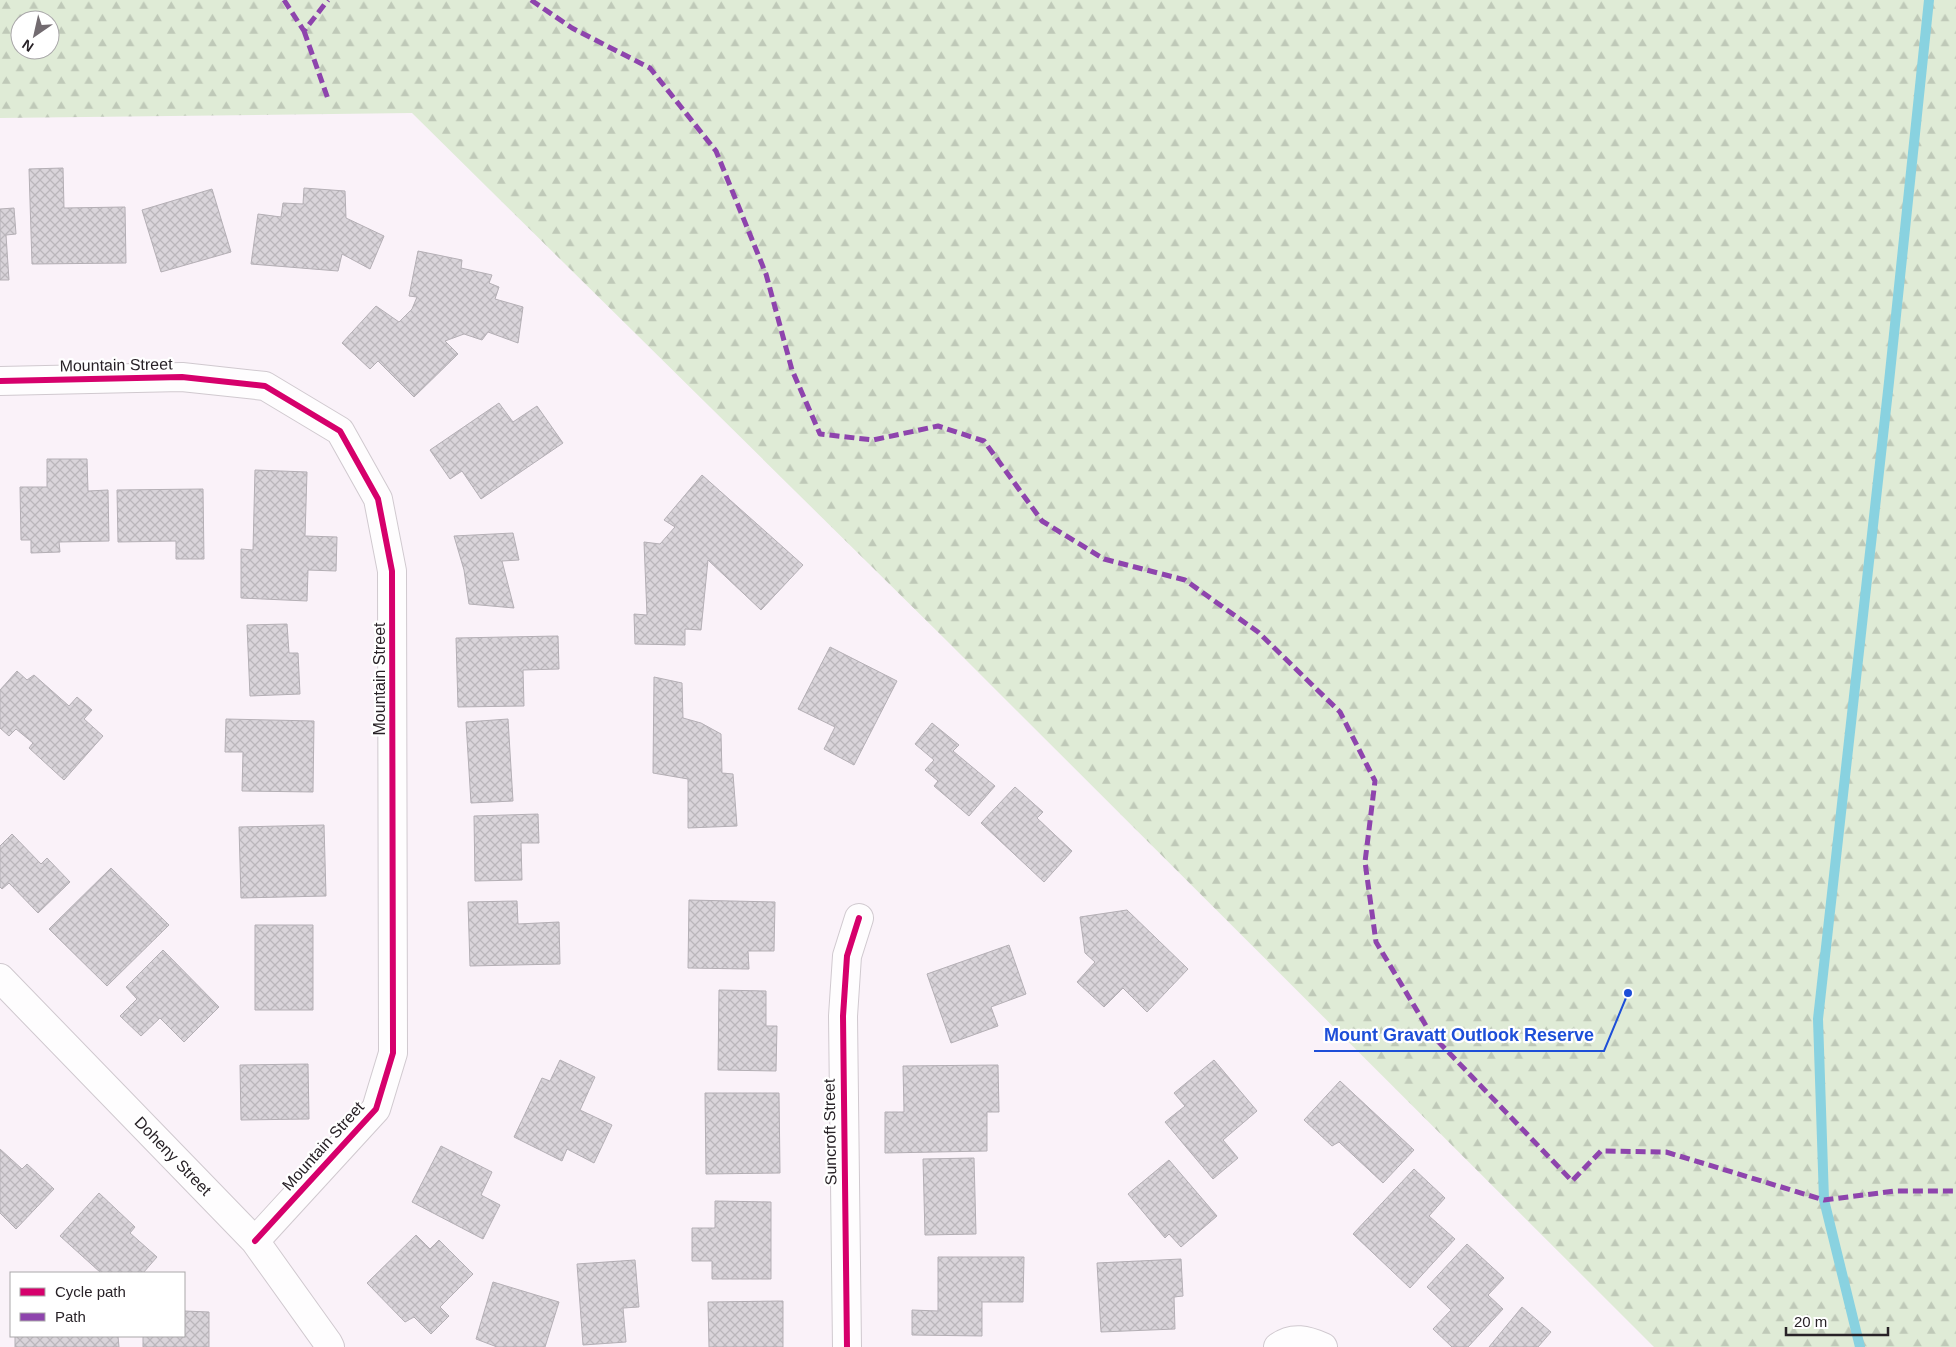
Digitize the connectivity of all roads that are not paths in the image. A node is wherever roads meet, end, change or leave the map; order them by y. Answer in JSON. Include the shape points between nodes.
{"nodes":[{"id":1,"x":0,"y":381,"type":"edge"},
{"id":2,"x":858,"y":918,"type":"dead end"},
{"id":3,"x":0,"y":978,"type":"edge"},
{"id":4,"x":255,"y":1241,"type":"junction"},
{"id":5,"x":330,"y":1347,"type":"edge"},
{"id":6,"x":847,"y":1347,"type":"edge"}],
"edges":[{"from":1,"to":4,"type":"street","name":"Mountain Street","via":[[182,377],[265,386],[340,432],[378,499],[392,571],[393,1052],[376,1109]]},
{"from":2,"to":6,"type":"street","name":"Suncroft Street","via":[[847,956],[843,1016]]},
{"from":3,"to":4,"type":"street","name":"Doheny Street"},
{"from":4,"to":5,"type":"street","name":"Doheny Street"}]}
